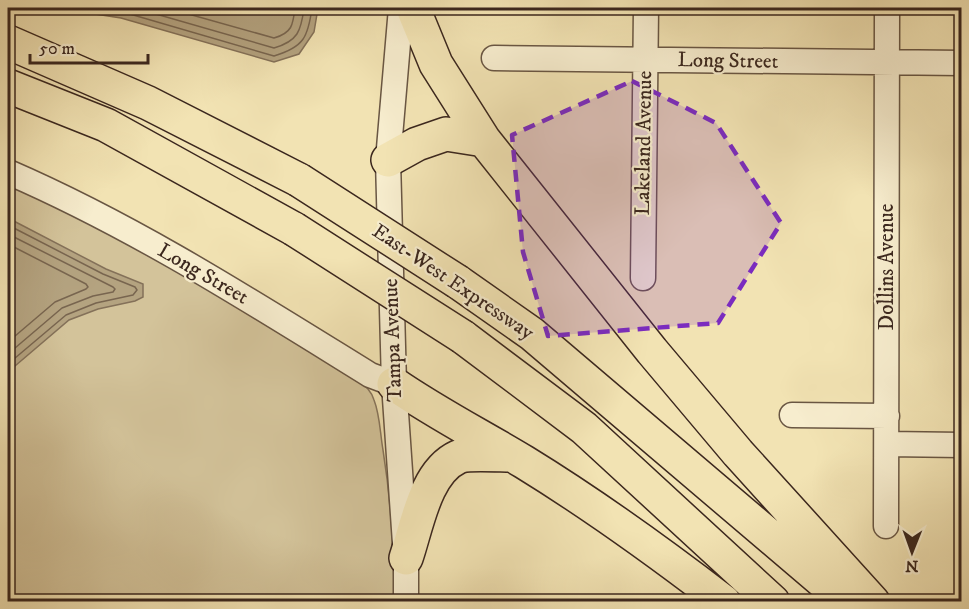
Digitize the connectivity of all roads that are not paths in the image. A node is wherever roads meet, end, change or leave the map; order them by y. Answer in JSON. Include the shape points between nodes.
{"nodes":[{"id":1,"x":401,"y":8,"type":"edge"},
{"id":2,"x":413,"y":8,"type":"edge"},
{"id":3,"x":646,"y":8,"type":"edge"},
{"id":4,"x":887,"y":8,"type":"edge"},
{"id":5,"x":8,"y":42,"type":"edge"},
{"id":6,"x":494,"y":58,"type":"dead end"},
{"id":7,"x":645,"y":59,"type":"junction"},
{"id":8,"x":887,"y":63,"type":"junction"},
{"id":9,"x":962,"y":63,"type":"edge"},
{"id":10,"x":8,"y":86,"type":"edge"},
{"id":11,"x":484,"y":140,"type":"junction"},
{"id":12,"x":388,"y":160,"type":"junction"},
{"id":13,"x":8,"y":172,"type":"edge"},
{"id":14,"x":643,"y":278,"type":"dead end"},
{"id":15,"x":394,"y":384,"type":"junction"},
{"id":16,"x":792,"y":415,"type":"dead end"},
{"id":17,"x":887,"y":416,"type":"junction"},
{"id":18,"x":887,"y":444,"type":"junction"},
{"id":19,"x":962,"y":445,"type":"edge"},
{"id":20,"x":510,"y":455,"type":"junction"},
{"id":21,"x":886,"y":526,"type":"dead end"},
{"id":22,"x":406,"y":558,"type":"junction"},
{"id":23,"x":406,"y":602,"type":"edge"},
{"id":24,"x":724,"y":602,"type":"edge"},
{"id":25,"x":773,"y":602,"type":"edge"},
{"id":26,"x":847,"y":602,"type":"edge"},
{"id":27,"x":873,"y":602,"type":"edge"}],
"edges":[{"from":1,"to":12,"type":"street","name":"Tampa Avenue"},
{"from":2,"to":11,"type":"highway","via":[[436,64]]},
{"from":3,"to":7,"type":"street","name":"Lakeland Avenue"},
{"from":4,"to":8,"type":"street","name":"Dollins Avenue"},
{"from":5,"to":26,"type":"highway","name":"East-West Expressway","bridge":true,"via":[[148,103],[299,180],[458,282],[532,334]]},
{"from":6,"to":7,"type":"street","name":"Long Street"},
{"from":7,"to":8,"type":"street","name":"Long Street"},
{"from":7,"to":14,"type":"street","name":"Lakeland Avenue"},
{"from":8,"to":9,"type":"street","name":"Long Street"},
{"from":8,"to":17,"type":"street","name":"Dollins Avenue"},
{"from":10,"to":25,"type":"highway","name":"East-West Expressway","bridge":true,"via":[[106,125],[294,230],[463,337],[584,428]]},
{"from":11,"to":12,"type":"highway","via":[[446,134]]},
{"from":11,"to":27,"type":"highway","via":[[731,445]]},
{"from":12,"to":15,"type":"street","name":"Tampa Avenue"},
{"from":13,"to":15,"type":"street","name":"Long Street","via":[[176,256],[370,375]]},
{"from":15,"to":20,"type":"highway"},
{"from":15,"to":22,"type":"street","name":"Tampa Avenue"},
{"from":16,"to":17,"type":"street"},
{"from":17,"to":18,"type":"street","name":"Dollins Avenue"},
{"from":18,"to":19,"type":"street"},
{"from":18,"to":21,"type":"street","name":"Dollins Avenue"},
{"from":20,"to":22,"type":"highway","via":[[460,456],[439,472],[429,486]]},
{"from":20,"to":24,"type":"highway","via":[[608,516]]},
{"from":22,"to":23,"type":"street","name":"Tampa Avenue"}]}
